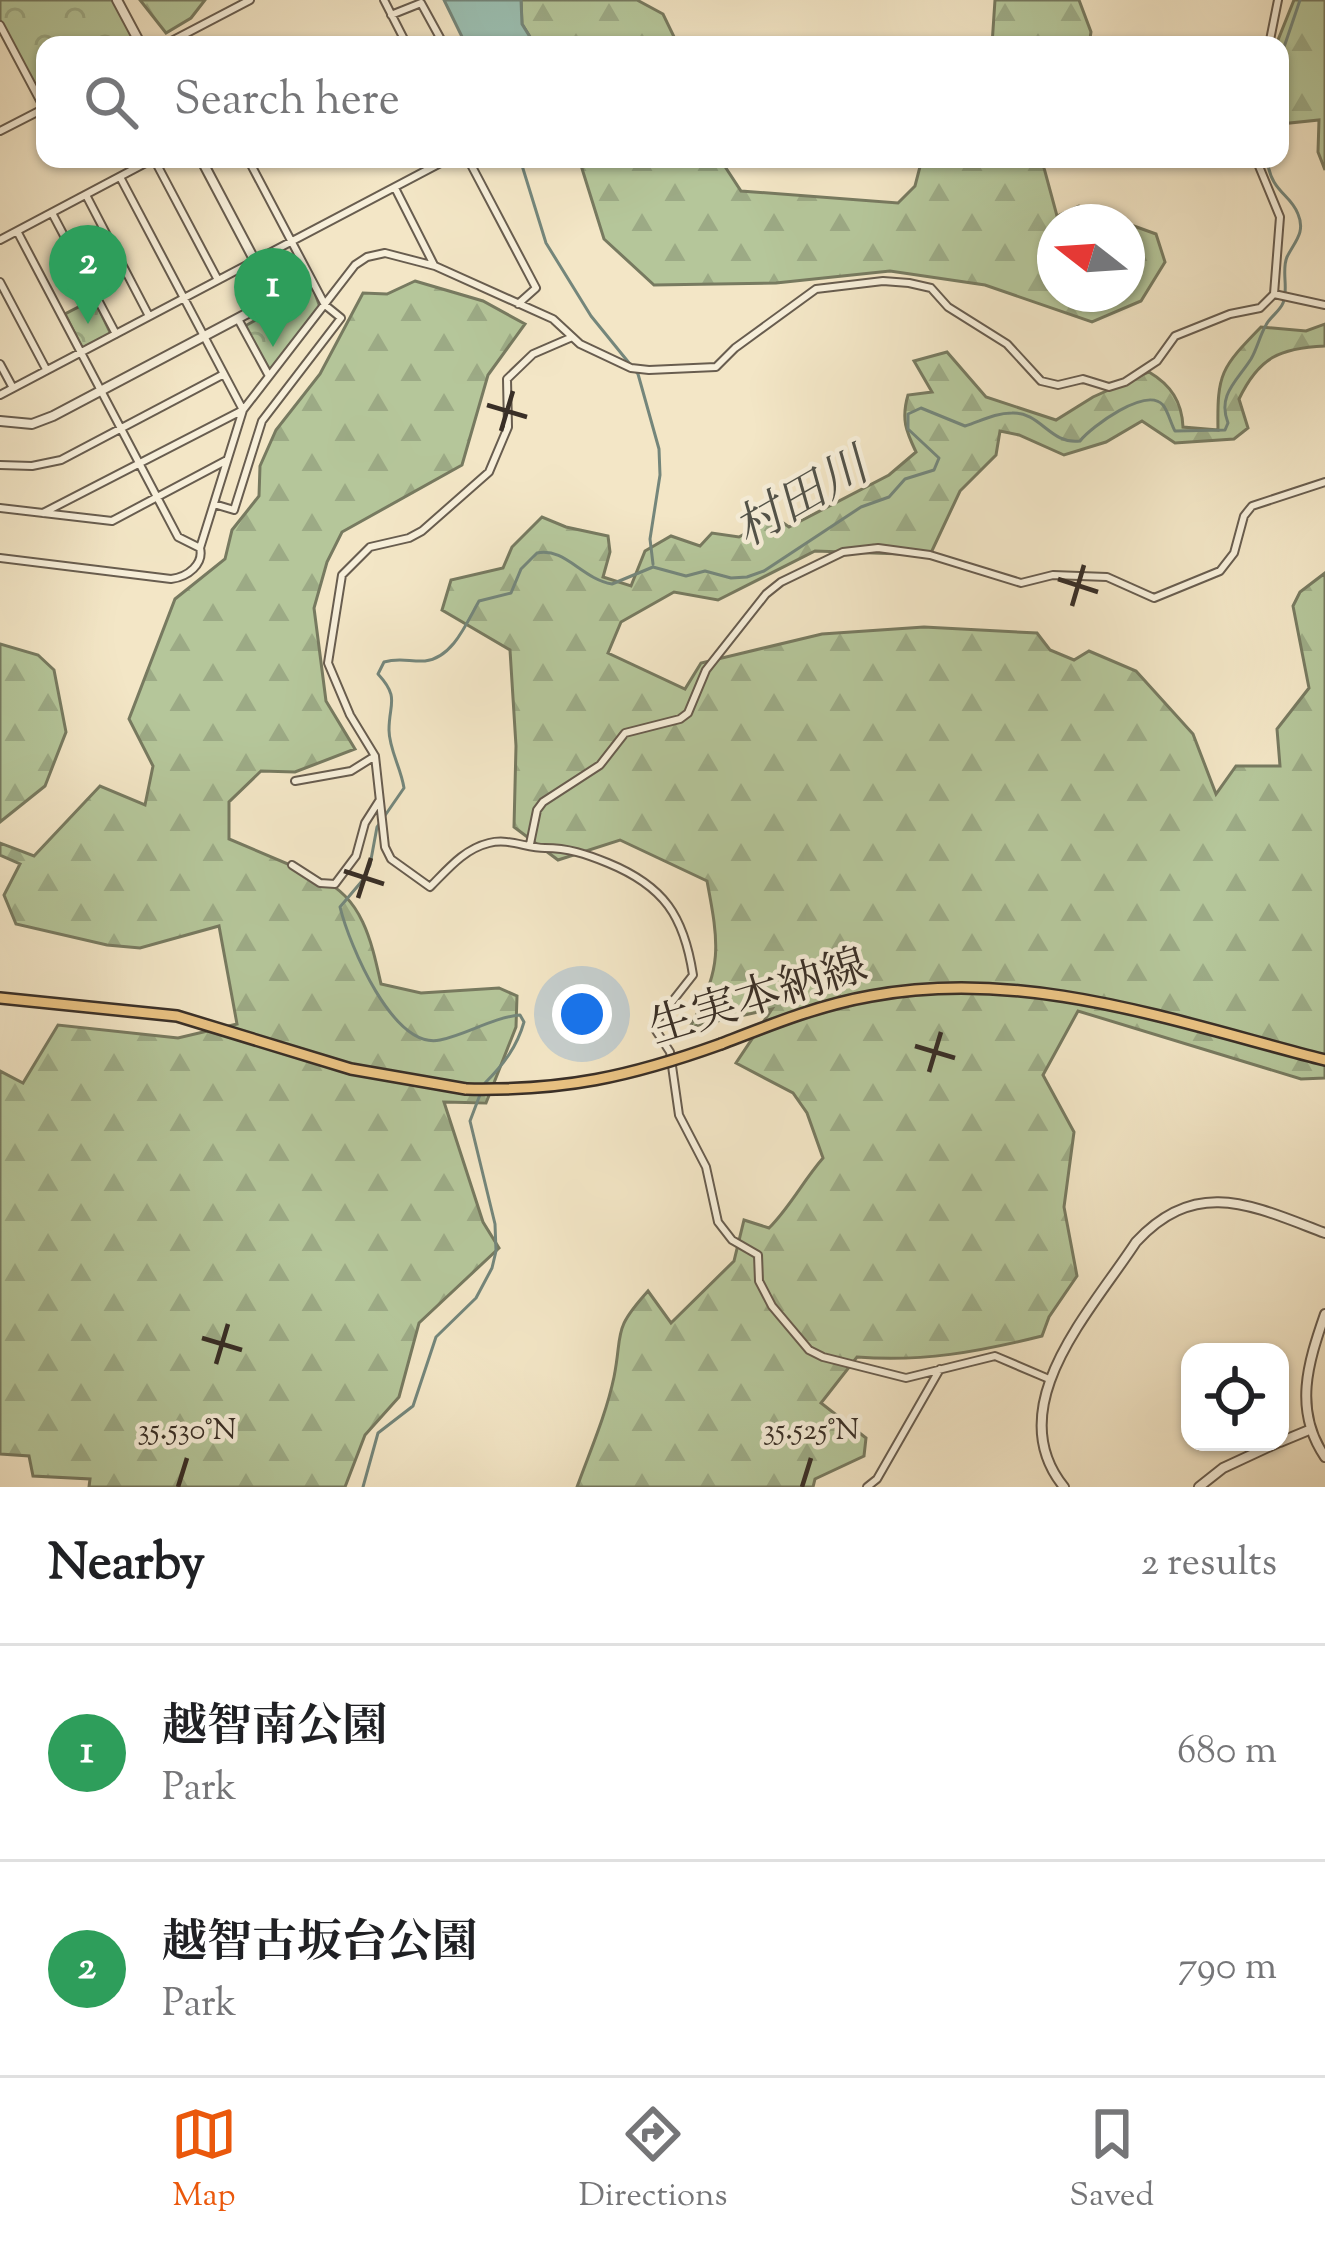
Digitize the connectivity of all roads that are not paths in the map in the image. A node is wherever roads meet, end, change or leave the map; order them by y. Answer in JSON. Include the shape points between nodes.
{"nodes":[{"id":1,"x":117,"y":0,"type":"edge"},
{"id":2,"x":250,"y":0,"type":"edge"},
{"id":3,"x":384,"y":0,"type":"edge"},
{"id":4,"x":1278,"y":0,"type":"edge"},
{"id":5,"x":391,"y":15,"type":"junction"},
{"id":6,"x":0,"y":25,"type":"edge"},
{"id":7,"x":136,"y":36,"type":"edge"},
{"id":8,"x":181,"y":36,"type":"edge"},
{"id":9,"x":402,"y":36,"type":"edge"},
{"id":10,"x":439,"y":36,"type":"edge"},
{"id":11,"x":1270,"y":36,"type":"edge"},
{"id":12,"x":36,"y":93,"type":"edge"},
{"id":13,"x":36,"y":112,"type":"edge"},
{"id":14,"x":0,"y":131,"type":"edge"},
{"id":15,"x":137,"y":168,"type":"edge"},
{"id":16,"x":159,"y":168,"type":"edge"},
{"id":17,"x":206,"y":168,"type":"edge"},
{"id":18,"x":253,"y":168,"type":"edge"},
{"id":19,"x":432,"y":168,"type":"edge"},
{"id":20,"x":473,"y":168,"type":"edge"},
{"id":21,"x":1260,"y":168,"type":"edge"},
{"id":22,"x":120,"y":177,"type":"junction"},
{"id":23,"x":395,"y":188,"type":"junction"},
{"id":24,"x":86,"y":195,"type":"junction"},
{"id":25,"x":52,"y":213,"type":"junction"},
{"id":26,"x":17,"y":231,"type":"junction"},
{"id":27,"x":0,"y":240,"type":"edge"},
{"id":28,"x":292,"y":241,"type":"junction"},
{"id":29,"x":255,"y":261,"type":"junction"},
{"id":30,"x":435,"y":266,"type":"junction"},
{"id":31,"x":218,"y":280,"type":"junction"},
{"id":32,"x":0,"y":282,"type":"edge"},
{"id":33,"x":1274,"y":294,"type":"junction"},
{"id":34,"x":184,"y":298,"type":"junction"},
{"id":35,"x":518,"y":304,"type":"junction"},
{"id":36,"x":326,"y":305,"type":"junction"},
{"id":37,"x":1325,"y":305,"type":"edge"},
{"id":38,"x":149,"y":316,"type":"junction"},
{"id":39,"x":238,"y":319,"type":"junction"},
{"id":40,"x":116,"y":334,"type":"junction"},
{"id":41,"x":203,"y":337,"type":"junction"},
{"id":42,"x":570,"y":338,"type":"junction"},
{"id":43,"x":81,"y":352,"type":"junction"},
{"id":44,"x":0,"y":364,"type":"edge"},
{"id":45,"x":47,"y":370,"type":"junction"},
{"id":46,"x":224,"y":374,"type":"junction"},
{"id":47,"x":268,"y":376,"type":"junction"},
{"id":48,"x":13,"y":388,"type":"junction"},
{"id":49,"x":101,"y":391,"type":"junction"},
{"id":50,"x":0,"y":395,"type":"edge"},
{"id":51,"x":243,"y":410,"type":"junction"},
{"id":52,"x":0,"y":421,"type":"edge"},
{"id":53,"x":121,"y":429,"type":"junction"},
{"id":54,"x":227,"y":460,"type":"junction"},
{"id":55,"x":139,"y":463,"type":"junction"},
{"id":56,"x":0,"y":465,"type":"edge"},
{"id":57,"x":1325,"y":482,"type":"edge"},
{"id":58,"x":157,"y":497,"type":"junction"},
{"id":59,"x":214,"y":503,"type":"junction"},
{"id":60,"x":0,"y":508,"type":"edge"},
{"id":61,"x":43,"y":513,"type":"junction"},
{"id":62,"x":200,"y":548,"type":"junction"},
{"id":63,"x":0,"y":558,"type":"edge"},
{"id":64,"x":375,"y":756,"type":"junction"},
{"id":65,"x":295,"y":781,"type":"dead end"},
{"id":66,"x":381,"y":800,"type":"junction"},
{"id":67,"x":530,"y":845,"type":"junction"},
{"id":68,"x":292,"y":865,"type":"dead end"},
{"id":69,"x":0,"y":998,"type":"edge"},
{"id":70,"x":1325,"y":1060,"type":"edge"},
{"id":71,"x":1325,"y":1233,"type":"edge"},
{"id":72,"x":1325,"y":1314,"type":"edge"},
{"id":73,"x":941,"y":1368,"type":"junction"},
{"id":74,"x":1049,"y":1379,"type":"junction"},
{"id":75,"x":1310,"y":1430,"type":"junction"},
{"id":76,"x":1289,"y":1438,"type":"edge"},
{"id":77,"x":1260,"y":1451,"type":"edge"},
{"id":78,"x":1325,"y":1457,"type":"edge"},
{"id":79,"x":867,"y":1487,"type":"edge"},
{"id":80,"x":1064,"y":1487,"type":"edge"},
{"id":81,"x":1199,"y":1487,"type":"edge"}],
"edges":[{"from":1,"to":7,"type":"street"},
{"from":2,"to":8,"type":"street"},
{"from":3,"to":5,"type":"street"},
{"from":4,"to":11,"type":"street"},
{"from":5,"to":9,"type":"street"},
{"from":5,"to":10,"type":"street","via":[[421,3]]},
{"from":6,"to":12,"type":"street"},
{"from":13,"to":14,"type":"street"},
{"from":15,"to":22,"type":"street"},
{"from":16,"to":31,"type":"street"},
{"from":17,"to":29,"type":"street"},
{"from":18,"to":28,"type":"street"},
{"from":19,"to":23,"type":"street"},
{"from":20,"to":35,"type":"street","via":[[536,288]]},
{"from":21,"to":33,"type":"street","via":[[1280,217]]},
{"from":22,"to":24,"type":"street"},
{"from":22,"to":34,"type":"street"},
{"from":23,"to":28,"type":"street"},
{"from":23,"to":30,"type":"street"},
{"from":24,"to":25,"type":"street"},
{"from":24,"to":38,"type":"street"},
{"from":25,"to":26,"type":"street"},
{"from":25,"to":40,"type":"street"},
{"from":26,"to":27,"type":"street"},
{"from":26,"to":43,"type":"street"},
{"from":28,"to":29,"type":"street"},
{"from":28,"to":36,"type":"street"},
{"from":29,"to":31,"type":"street"},
{"from":29,"to":39,"type":"street","via":[[270,293]]},
{"from":30,"to":35,"type":"street"},
{"from":30,"to":36,"type":"street","via":[[368,256]]},
{"from":31,"to":34,"type":"street"},
{"from":32,"to":45,"type":"street"},
{"from":33,"to":37,"type":"street"},
{"from":33,"to":42,"type":"street","via":[[1261,308],[1175,337],[1150,366],[1109,387],[1041,380],[931,288],[883,281],[816,290],[716,367],[635,369]]},
{"from":34,"to":38,"type":"street"},
{"from":34,"to":41,"type":"street"},
{"from":35,"to":42,"type":"street","via":[[553,319]]},
{"from":36,"to":47,"type":"street"},
{"from":36,"to":59,"type":"street","via":[[340,318],[262,421],[234,510]]},
{"from":38,"to":40,"type":"street"},
{"from":39,"to":41,"type":"street"},
{"from":39,"to":47,"type":"street"},
{"from":40,"to":43,"type":"street"},
{"from":41,"to":46,"type":"street"},
{"from":41,"to":49,"type":"street"},
{"from":42,"to":64,"type":"street","via":[[533,354],[507,380],[508,427],[477,485],[422,531],[370,547],[342,575],[328,663]]},
{"from":43,"to":45,"type":"street"},
{"from":43,"to":49,"type":"street"},
{"from":44,"to":48,"type":"street"},
{"from":45,"to":48,"type":"street"},
{"from":46,"to":51,"type":"street"},
{"from":46,"to":53,"type":"street"},
{"from":47,"to":51,"type":"street"},
{"from":48,"to":50,"type":"street"},
{"from":49,"to":52,"type":"street","via":[[43,421]]},
{"from":49,"to":53,"type":"street"},
{"from":51,"to":54,"type":"street"},
{"from":51,"to":55,"type":"street"},
{"from":53,"to":55,"type":"street"},
{"from":53,"to":56,"type":"street","via":[[49,464]]},
{"from":54,"to":58,"type":"street"},
{"from":54,"to":59,"type":"street"},
{"from":55,"to":58,"type":"street"},
{"from":55,"to":61,"type":"street"},
{"from":57,"to":67,"type":"street","via":[[1252,506],[1220,571],[1154,598],[1107,577],[1053,575],[1021,584],[930,555],[843,552],[766,595],[706,670],[688,713],[625,734],[600,765],[543,802]]},
{"from":58,"to":61,"type":"street","via":[[112,520]]},
{"from":58,"to":62,"type":"street","via":[[178,537]]},
{"from":59,"to":62,"type":"street"},
{"from":60,"to":61,"type":"street"},
{"from":62,"to":63,"type":"street","via":[[188,574],[171,579]]},
{"from":64,"to":65,"type":"street","via":[[351,771]]},
{"from":64,"to":66,"type":"street"},
{"from":66,"to":67,"type":"street","via":[[391,859],[430,887],[487,843]]},
{"from":66,"to":68,"type":"street","via":[[334,884]]},
{"from":67,"to":73,"type":"street","via":[[574,850],[629,872],[672,910],[692,975],[653,1026],[670,1052],[679,1115],[706,1167],[715,1214],[732,1240],[758,1255],[772,1306],[823,1357],[906,1378]]},
{"from":69,"to":70,"type":"main road","name":"生実本納線","bridge":true,"via":[[177,1016],[351,1069],[466,1089],[596,1082],[807,1012],[945,987],[1002,987],[1117,1006]]},
{"from":71,"to":74,"type":"street","via":[[1234,1202],[1199,1202],[1168,1215],[1136,1242]]},
{"from":72,"to":75,"type":"street","via":[[1305,1377]]},
{"from":73,"to":74,"type":"street","via":[[995,1356]]},
{"from":73,"to":79,"type":"street"},
{"from":74,"to":80,"type":"street","via":[[1039,1411],[1042,1445]]},
{"from":75,"to":76,"type":"street"},
{"from":75,"to":78,"type":"street"},
{"from":77,"to":81,"type":"street"}]}
